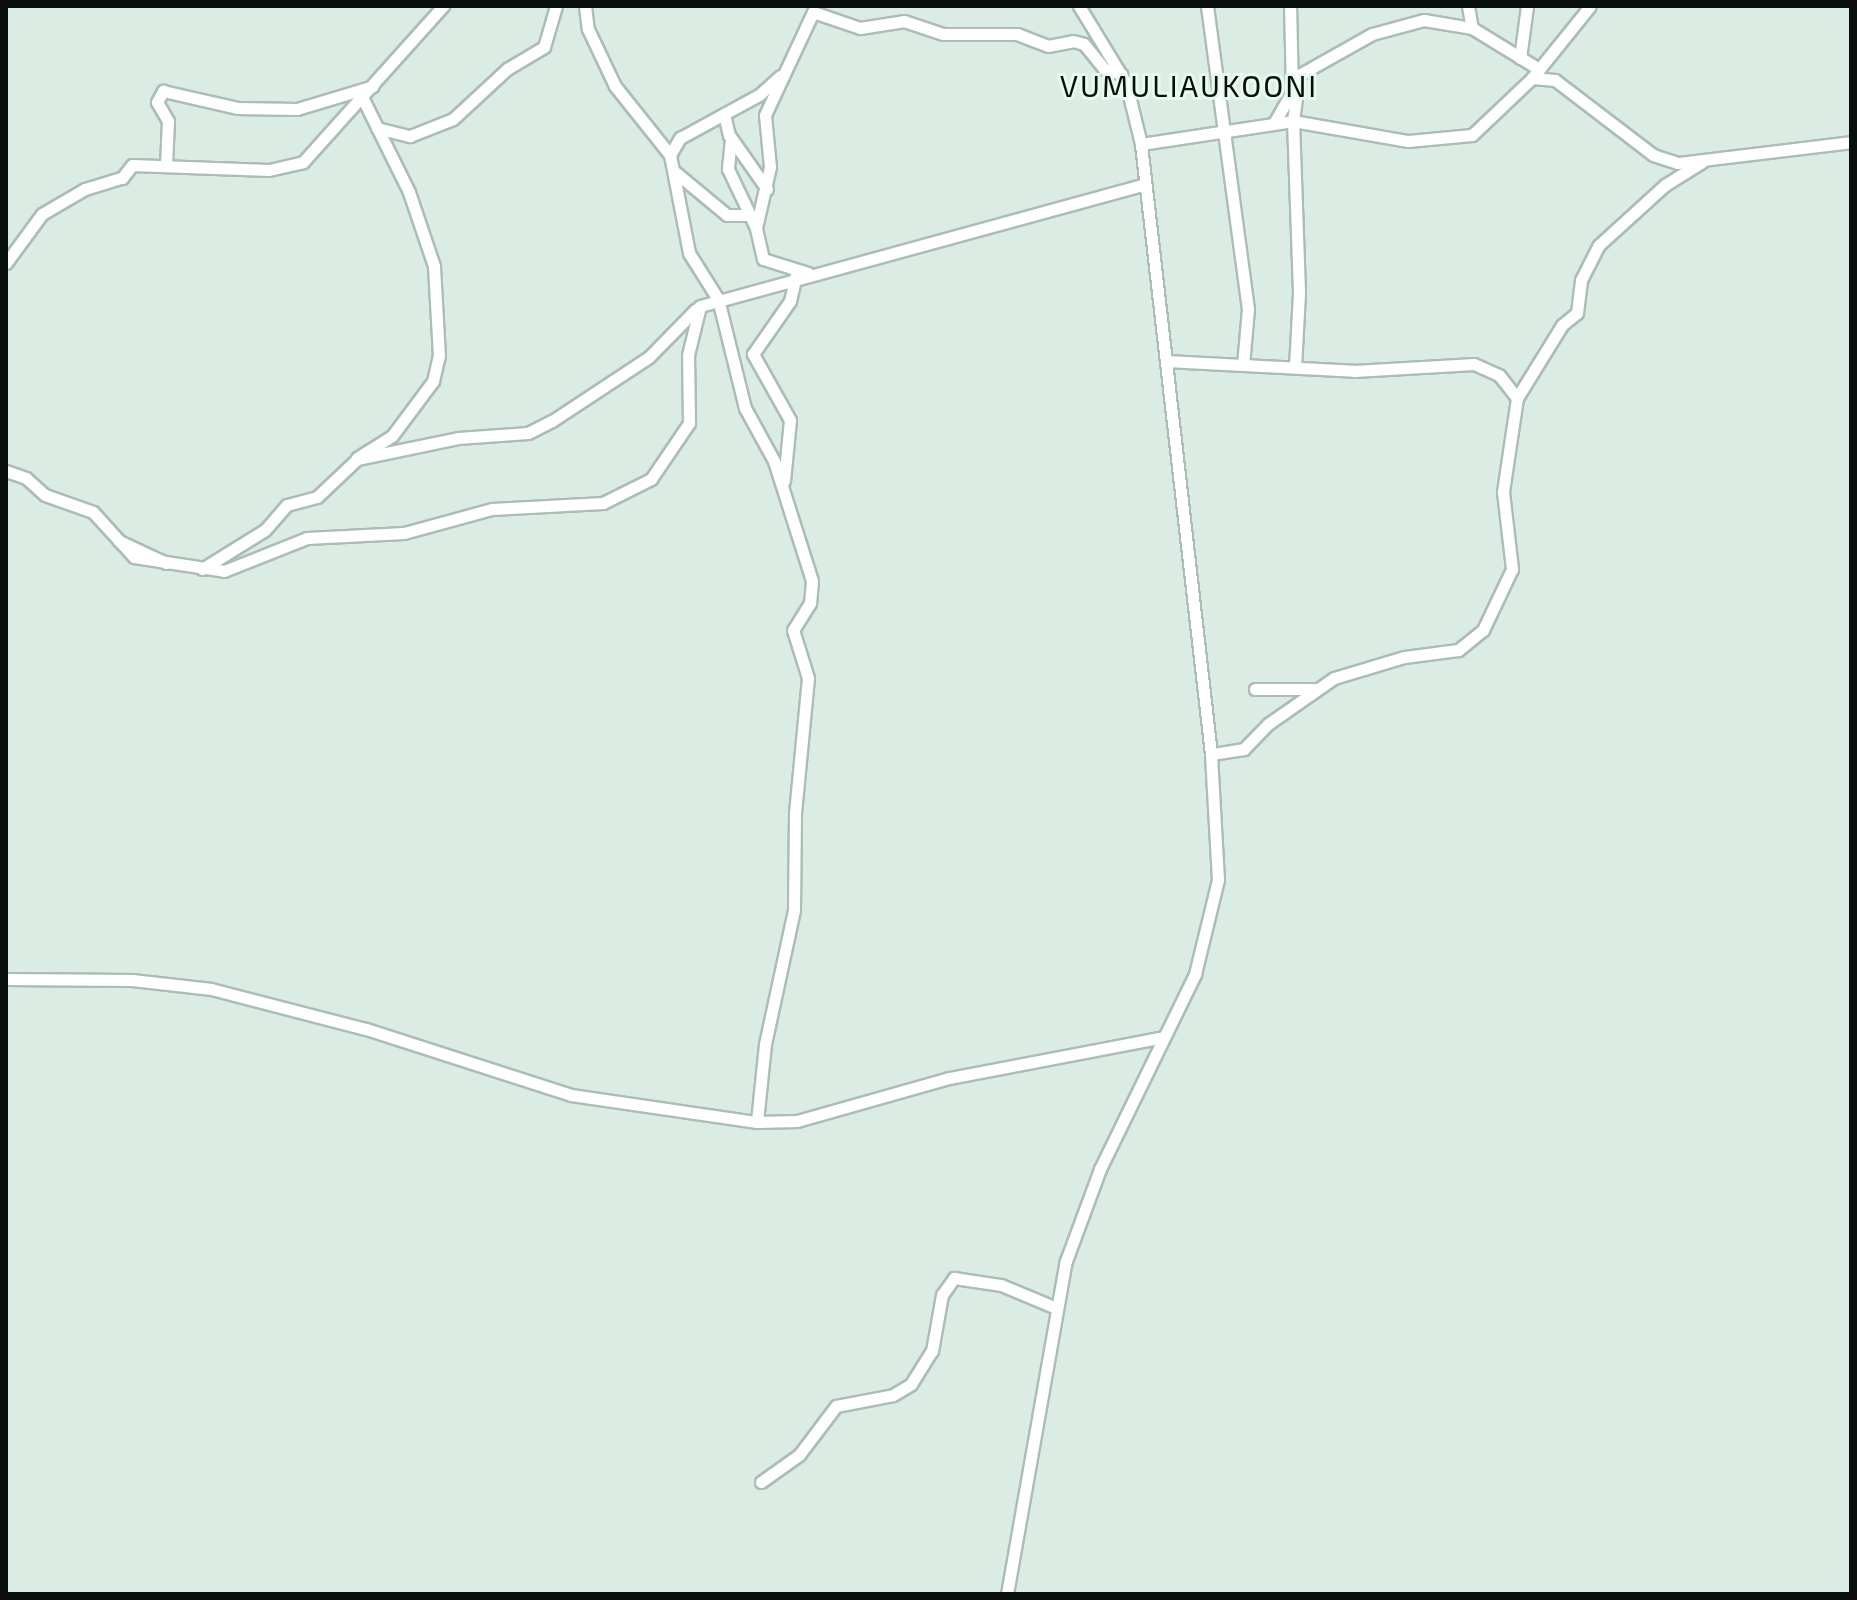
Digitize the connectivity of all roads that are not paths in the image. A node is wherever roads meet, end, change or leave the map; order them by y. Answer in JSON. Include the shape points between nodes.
{"nodes":[{"id":1,"x":443,"y":6,"type":"edge"},
{"id":2,"x":556,"y":6,"type":"edge"},
{"id":3,"x":585,"y":6,"type":"edge"},
{"id":4,"x":1079,"y":6,"type":"edge"},
{"id":5,"x":1207,"y":6,"type":"edge"},
{"id":6,"x":1290,"y":6,"type":"edge"},
{"id":7,"x":1468,"y":6,"type":"edge"},
{"id":8,"x":1527,"y":6,"type":"edge"},
{"id":9,"x":1590,"y":6,"type":"edge"},
{"id":10,"x":1472,"y":28,"type":"junction"},
{"id":11,"x":1520,"y":58,"type":"junction"},
{"id":12,"x":784,"y":72,"type":"junction"},
{"id":13,"x":1121,"y":74,"type":"junction"},
{"id":14,"x":1536,"y":74,"type":"junction"},
{"id":15,"x":374,"y":86,"type":"junction"},
{"id":16,"x":363,"y":99,"type":"junction"},
{"id":17,"x":724,"y":114,"type":"junction"},
{"id":18,"x":1293,"y":121,"type":"junction"},
{"id":19,"x":1274,"y":123,"type":"junction"},
{"id":20,"x":377,"y":128,"type":"junction"},
{"id":21,"x":1219,"y":130,"type":"junction"},
{"id":22,"x":731,"y":139,"type":"junction"},
{"id":23,"x":1851,"y":142,"type":"edge"},
{"id":24,"x":1141,"y":144,"type":"junction"},
{"id":25,"x":670,"y":155,"type":"junction"},
{"id":26,"x":1702,"y":162,"type":"junction"},
{"id":27,"x":166,"y":165,"type":"junction"},
{"id":28,"x":675,"y":172,"type":"junction"},
{"id":29,"x":1145,"y":184,"type":"junction"},
{"id":30,"x":767,"y":189,"type":"junction"},
{"id":31,"x":749,"y":215,"type":"junction"},
{"id":32,"x":756,"y":228,"type":"junction"},
{"id":33,"x":6,"y":263,"type":"edge"},
{"id":34,"x":802,"y":275,"type":"junction"},
{"id":35,"x":718,"y":299,"type":"junction"},
{"id":36,"x":696,"y":309,"type":"junction"},
{"id":37,"x":1166,"y":361,"type":"junction"},
{"id":38,"x":1243,"y":365,"type":"junction"},
{"id":39,"x":1295,"y":367,"type":"junction"},
{"id":40,"x":1517,"y":398,"type":"junction"},
{"id":41,"x":357,"y":459,"type":"junction"},
{"id":42,"x":6,"y":471,"type":"edge"},
{"id":43,"x":785,"y":498,"type":"junction"},
{"id":44,"x":201,"y":569,"type":"junction"},
{"id":45,"x":1255,"y":689,"type":"dead end"},
{"id":46,"x":1316,"y":689,"type":"junction"},
{"id":47,"x":1211,"y":754,"type":"junction"},
{"id":48,"x":6,"y":979,"type":"edge"},
{"id":49,"x":1163,"y":1037,"type":"junction"},
{"id":50,"x":757,"y":1122,"type":"junction"},
{"id":51,"x":1054,"y":1307,"type":"junction"},
{"id":52,"x":761,"y":1482,"type":"dead end"},
{"id":53,"x":1007,"y":1594,"type":"edge"}],
"edges":[{"from":1,"to":15,"type":"street"},
{"from":2,"to":20,"type":"street","via":[[548,40],[536,56],[507,69],[442,126],[410,136]]},
{"from":3,"to":25,"type":"street","via":[[592,39],[615,86]]},
{"from":4,"to":13,"type":"street"},
{"from":5,"to":21,"type":"street"},
{"from":6,"to":19,"type":"street","via":[[1292,92]]},
{"from":7,"to":10,"type":"street"},
{"from":8,"to":11,"type":"street"},
{"from":9,"to":14,"type":"street"},
{"from":10,"to":11,"type":"street"},
{"from":10,"to":18,"type":"street","via":[[1442,20],[1407,22],[1326,54],[1299,75]]},
{"from":11,"to":14,"type":"street"},
{"from":12,"to":13,"type":"street","via":[[809,15],[817,11],[860,28],[904,21],[943,34],[1017,34],[1051,47],[1073,41],[1084,44],[1104,69]]},
{"from":12,"to":17,"type":"street"},
{"from":12,"to":30,"type":"street","via":[[762,125],[769,152]]},
{"from":13,"to":24,"type":"street"},
{"from":14,"to":18,"type":"street","via":[[1488,124],[1466,137],[1402,140]]},
{"from":14,"to":26,"type":"street","via":[[1581,97],[1653,155],[1678,163]]},
{"from":15,"to":16,"type":"street"},
{"from":15,"to":27,"type":"street","via":[[297,109],[237,108],[163,91],[157,102],[168,121]]},
{"from":16,"to":20,"type":"street"},
{"from":16,"to":27,"type":"street","via":[[316,152],[292,167]]},
{"from":17,"to":22,"type":"street"},
{"from":17,"to":25,"type":"street","via":[[680,138]]},
{"from":18,"to":19,"type":"street"},
{"from":18,"to":39,"type":"street","via":[[1299,292]]},
{"from":19,"to":21,"type":"street"},
{"from":20,"to":41,"type":"street","via":[[409,192],[434,266],[439,356],[433,381],[392,436]]},
{"from":21,"to":24,"type":"street"},
{"from":21,"to":38,"type":"street","via":[[1248,309]]},
{"from":22,"to":30,"type":"street"},
{"from":22,"to":31,"type":"street","via":[[728,169]]},
{"from":23,"to":26,"type":"street"},
{"from":24,"to":29,"type":"street"},
{"from":25,"to":28,"type":"street"},
{"from":26,"to":40,"type":"street","via":[[1665,185],[1599,245],[1581,280],[1577,313],[1562,325]]},
{"from":27,"to":33,"type":"street","via":[[132,165],[120,180],[85,189],[42,214]]},
{"from":28,"to":31,"type":"street","via":[[727,215]]},
{"from":28,"to":35,"type":"street","via":[[689,253]]},
{"from":29,"to":34,"type":"street"},
{"from":29,"to":37,"type":"street"},
{"from":30,"to":32,"type":"street"},
{"from":31,"to":32,"type":"street"},
{"from":32,"to":34,"type":"street","via":[[763,259]]},
{"from":34,"to":35,"type":"street"},
{"from":34,"to":43,"type":"street","via":[[753,354],[790,420]]},
{"from":35,"to":36,"type":"street"},
{"from":35,"to":43,"type":"street","via":[[745,408],[774,461]]},
{"from":36,"to":41,"type":"street","via":[[649,357],[534,430]]},
{"from":36,"to":44,"type":"street","via":[[688,355],[689,423],[642,486],[588,506],[492,509],[404,533],[307,538],[236,570]]},
{"from":37,"to":38,"type":"street"},
{"from":37,"to":47,"type":"street"},
{"from":38,"to":39,"type":"street"},
{"from":39,"to":40,"type":"street","via":[[1482,365],[1506,381]]},
{"from":40,"to":46,"type":"street","via":[[1503,492],[1512,569],[1492,617],[1458,650],[1374,664]]},
{"from":41,"to":44,"type":"street","via":[[317,497],[287,505],[265,530]]},
{"from":42,"to":44,"type":"street","via":[[45,495],[93,512],[134,557]]},
{"from":43,"to":50,"type":"street","via":[[812,581],[810,603],[793,630],[808,678],[808,730],[797,784],[789,957],[767,1035]]},
{"from":45,"to":46,"type":"street"},
{"from":46,"to":47,"type":"street","via":[[1244,749]]},
{"from":47,"to":49,"type":"street","via":[[1219,847],[1215,901],[1202,956]]},
{"from":48,"to":50,"type":"street","via":[[132,980],[211,989],[366,1029],[571,1095]]},
{"from":49,"to":50,"type":"street","via":[[949,1078],[797,1121]]},
{"from":49,"to":51,"type":"street","via":[[1081,1215]]},
{"from":51,"to":52,"type":"street","via":[[1001,1285],[948,1282],[937,1338],[911,1384],[893,1395],[836,1406],[799,1455]]},
{"from":51,"to":53,"type":"street"}]}
